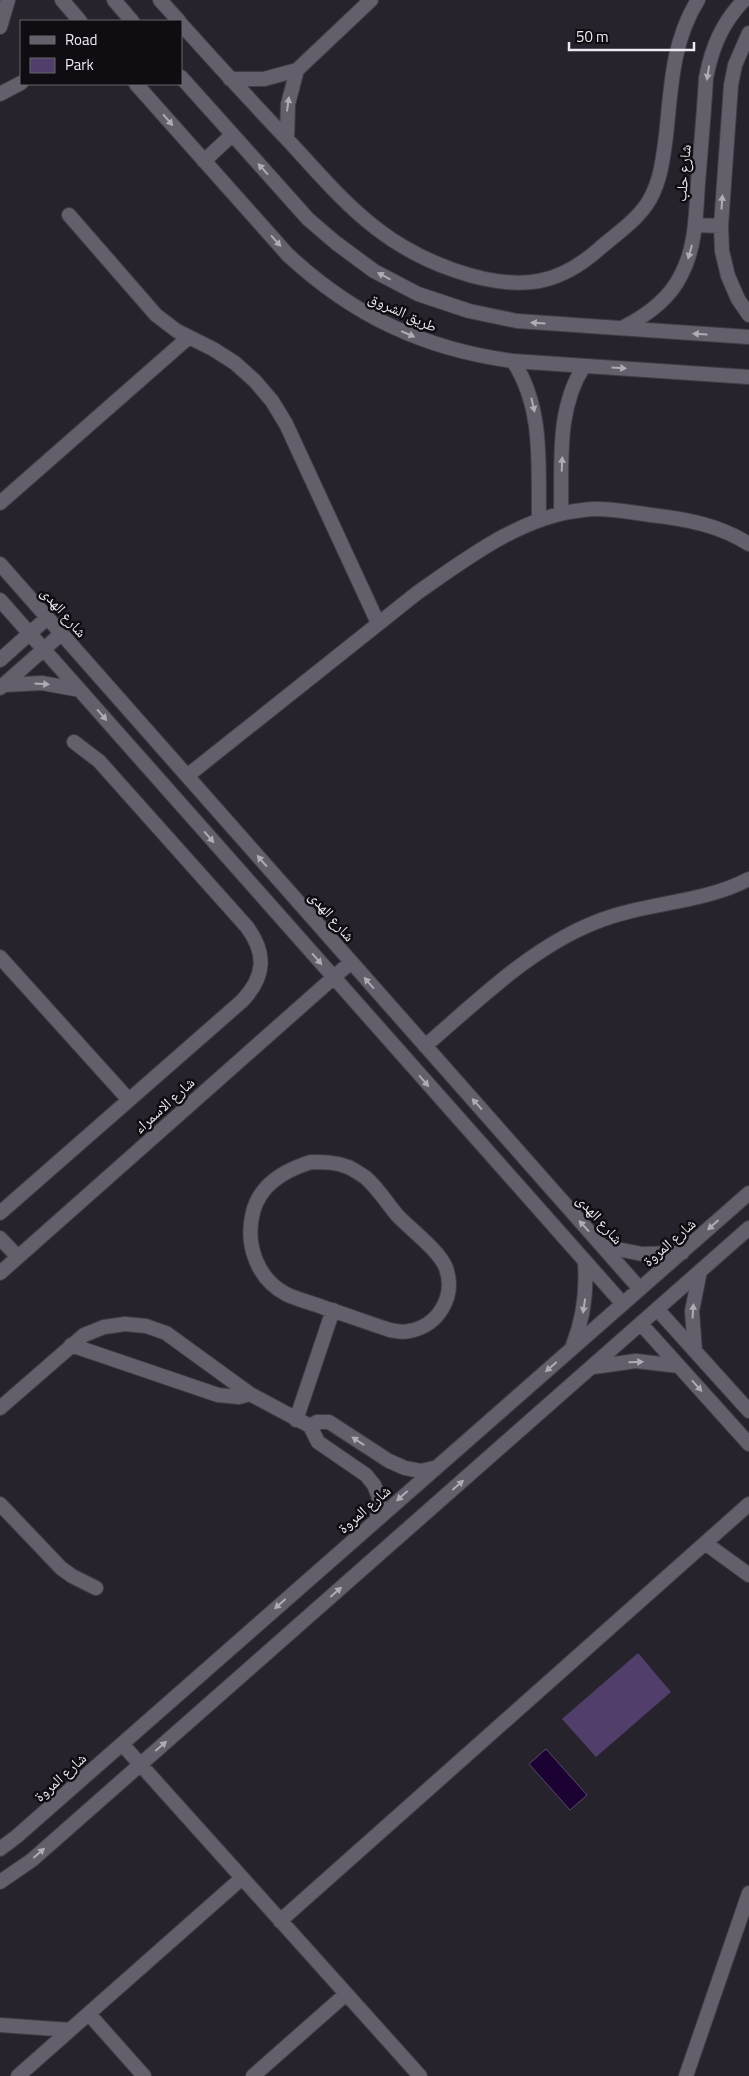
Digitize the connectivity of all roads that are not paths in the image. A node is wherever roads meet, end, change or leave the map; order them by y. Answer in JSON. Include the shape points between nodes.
{"nodes":[{"id":1,"x":8,"y":0,"type":"edge"},
{"id":2,"x":62,"y":0,"type":"edge"},
{"id":3,"x":114,"y":0,"type":"edge"},
{"id":4,"x":160,"y":0,"type":"edge"},
{"id":5,"x":371,"y":0,"type":"edge"},
{"id":6,"x":698,"y":0,"type":"edge"},
{"id":7,"x":744,"y":0,"type":"edge"},
{"id":8,"x":79,"y":20,"type":"edge"},
{"id":9,"x":131,"y":20,"type":"edge"},
{"id":10,"x":178,"y":20,"type":"edge"},
{"id":11,"x":182,"y":24,"type":"edge"},
{"id":12,"x":0,"y":27,"type":"edge"},
{"id":13,"x":749,"y":34,"type":"edge"},
{"id":14,"x":297,"y":70,"type":"junction"},
{"id":15,"x":182,"y":78,"type":"edge"},
{"id":16,"x":230,"y":79,"type":"junction"},
{"id":17,"x":20,"y":84,"type":"edge"},
{"id":18,"x":137,"y":85,"type":"edge"},
{"id":19,"x":0,"y":94,"type":"edge"},
{"id":20,"x":232,"y":135,"type":"junction"},
{"id":21,"x":287,"y":139,"type":"junction"},
{"id":22,"x":204,"y":161,"type":"junction"},
{"id":23,"x":69,"y":215,"type":"dead end"},
{"id":24,"x":695,"y":225,"type":"junction"},
{"id":25,"x":721,"y":226,"type":"junction"},
{"id":26,"x":749,"y":315,"type":"edge"},
{"id":27,"x":621,"y":329,"type":"junction"},
{"id":28,"x":749,"y":336,"type":"edge"},
{"id":29,"x":189,"y":337,"type":"junction"},
{"id":30,"x":513,"y":361,"type":"junction"},
{"id":31,"x":584,"y":366,"type":"junction"},
{"id":32,"x":749,"y":377,"type":"edge"},
{"id":33,"x":0,"y":503,"type":"edge"},
{"id":34,"x":561,"y":513,"type":"junction"},
{"id":35,"x":539,"y":520,"type":"junction"},
{"id":36,"x":749,"y":544,"type":"edge"},
{"id":37,"x":0,"y":564,"type":"edge"},
{"id":38,"x":0,"y":600,"type":"edge"},
{"id":39,"x":48,"y":618,"type":"junction"},
{"id":40,"x":378,"y":623,"type":"junction"},
{"id":41,"x":30,"y":634,"type":"junction"},
{"id":42,"x":61,"y":634,"type":"junction"},
{"id":43,"x":44,"y":650,"type":"junction"},
{"id":44,"x":0,"y":660,"type":"edge"},
{"id":45,"x":2,"y":686,"type":"edge"},
{"id":46,"x":80,"y":690,"type":"junction"},
{"id":47,"x":74,"y":742,"type":"dead end"},
{"id":48,"x":187,"y":776,"type":"junction"},
{"id":49,"x":749,"y":879,"type":"edge"},
{"id":50,"x":0,"y":958,"type":"edge"},
{"id":51,"x":351,"y":962,"type":"junction"},
{"id":52,"x":333,"y":977,"type":"junction"},
{"id":53,"x":425,"y":1046,"type":"junction"},
{"id":54,"x":129,"y":1100,"type":"junction"},
{"id":55,"x":749,"y":1193,"type":"edge"},
{"id":56,"x":0,"y":1213,"type":"edge"},
{"id":57,"x":749,"y":1228,"type":"edge"},
{"id":58,"x":0,"y":1238,"type":"edge"},
{"id":59,"x":602,"y":1246,"type":"junction"},
{"id":60,"x":682,"y":1253,"type":"junction"},
{"id":61,"x":18,"y":1257,"type":"junction"},
{"id":62,"x":585,"y":1263,"type":"junction"},
{"id":63,"x":700,"y":1271,"type":"junction"},
{"id":64,"x":0,"y":1273,"type":"edge"},
{"id":65,"x":640,"y":1289,"type":"junction"},
{"id":66,"x":623,"y":1304,"type":"junction"},
{"id":67,"x":657,"y":1309,"type":"junction"},
{"id":68,"x":333,"y":1310,"type":"junction"},
{"id":69,"x":641,"y":1324,"type":"junction"},
{"id":70,"x":71,"y":1345,"type":"junction"},
{"id":71,"x":572,"y":1348,"type":"junction"},
{"id":72,"x":695,"y":1351,"type":"junction"},
{"id":73,"x":679,"y":1366,"type":"junction"},
{"id":74,"x":592,"y":1367,"type":"junction"},
{"id":75,"x":250,"y":1394,"type":"junction"},
{"id":76,"x":0,"y":1408,"type":"edge"},
{"id":77,"x":749,"y":1411,"type":"edge"},
{"id":78,"x":296,"y":1420,"type":"junction"},
{"id":79,"x":310,"y":1426,"type":"junction"},
{"id":80,"x":749,"y":1444,"type":"edge"},
{"id":81,"x":434,"y":1468,"type":"junction"},
{"id":82,"x":0,"y":1504,"type":"edge"},
{"id":83,"x":749,"y":1504,"type":"edge"},
{"id":84,"x":377,"y":1518,"type":"junction"},
{"id":85,"x":705,"y":1543,"type":"junction"},
{"id":86,"x":749,"y":1575,"type":"edge"},
{"id":87,"x":96,"y":1588,"type":"dead end"},
{"id":88,"x":122,"y":1744,"type":"junction"},
{"id":89,"x":140,"y":1764,"type":"junction"},
{"id":90,"x":0,"y":1849,"type":"edge"},
{"id":91,"x":242,"y":1878,"type":"junction"},
{"id":92,"x":0,"y":1882,"type":"edge"},
{"id":93,"x":749,"y":1892,"type":"edge"},
{"id":94,"x":280,"y":1921,"type":"junction"},
{"id":95,"x":346,"y":1994,"type":"junction"},
{"id":96,"x":88,"y":2014,"type":"junction"},
{"id":97,"x":0,"y":2025,"type":"edge"},
{"id":98,"x":70,"y":2030,"type":"junction"},
{"id":99,"x":18,"y":2076,"type":"edge"},
{"id":100,"x":144,"y":2076,"type":"edge"},
{"id":101,"x":253,"y":2076,"type":"edge"},
{"id":102,"x":420,"y":2076,"type":"edge"},
{"id":103,"x":686,"y":2076,"type":"edge"}],
"edges":[{"from":1,"to":12,"type":"street"},
{"from":2,"to":8,"type":"street"},
{"from":3,"to":9,"type":"street"},
{"from":4,"to":10,"type":"street"},
{"from":5,"to":14,"type":"street"},
{"from":6,"to":21,"type":"street","via":[[680,37],[662,166],[654,192],[638,215],[588,258],[565,272],[539,281],[512,283],[485,278],[456,270],[402,246],[333,190]]},
{"from":7,"to":24,"type":"street","name":"شارع حلب","one_way":true,"via":[[719,33],[711,55],[706,78]]},
{"from":11,"to":16,"type":"street"},
{"from":25,"to":13,"type":"street","one_way":true,"via":[[731,85],[735,65]]},
{"from":14,"to":16,"type":"street","via":[[264,79]]},
{"from":21,"to":14,"type":"street","one_way":true,"via":[[288,104]]},
{"from":15,"to":20,"type":"street","name":"طريق الشروق"},
{"from":16,"to":21,"type":"street"},
{"from":17,"to":19,"type":"street"},
{"from":18,"to":22,"type":"street","name":"طريق الشروق","one_way":true},
{"from":20,"to":22,"type":"street"},
{"from":27,"to":20,"type":"street","name":"طريق الشروق","one_way":true,"via":[[517,321],[468,311],[418,294],[374,271],[336,243],[308,219]]},
{"from":22,"to":30,"type":"street","name":"طريق الشروق","one_way":true,"via":[[288,255],[337,296],[422,340],[483,357]]},
{"from":23,"to":29,"type":"street","via":[[156,315]]},
{"from":24,"to":25,"type":"street"},
{"from":24,"to":27,"type":"street","name":"شارع حلب","one_way":true,"via":[[691,252],[681,276],[665,298],[645,316]]},
{"from":25,"to":26,"type":"street","via":[[728,276]]},
{"from":28,"to":27,"type":"street","name":"طريق الشروق","one_way":true},
{"from":29,"to":33,"type":"street"},
{"from":29,"to":40,"type":"street","via":[[235,364],[272,402],[286,424]]},
{"from":30,"to":31,"type":"street","name":"طريق الشروق"},
{"from":30,"to":35,"type":"street","one_way":true,"via":[[523,377],[537,428]]},
{"from":31,"to":32,"type":"street","name":"طريق الشروق","one_way":true},
{"from":34,"to":31,"type":"street","one_way":true,"via":[[565,410],[575,379]]},
{"from":34,"to":35,"type":"street"},
{"from":34,"to":36,"type":"street","via":[[612,510],[696,521],[735,535]]},
{"from":35,"to":40,"type":"street","via":[[457,565]]},
{"from":37,"to":39,"type":"street","name":"شارع الهدى"},
{"from":38,"to":41,"type":"street"},
{"from":39,"to":41,"type":"street"},
{"from":39,"to":42,"type":"street","name":"شارع الهدى"},
{"from":40,"to":48,"type":"street"},
{"from":41,"to":43,"type":"street"},
{"from":41,"to":44,"type":"street"},
{"from":42,"to":43,"type":"street"},
{"from":42,"to":48,"type":"street","name":"شارع الهدى"},
{"from":43,"to":45,"type":"street"},
{"from":43,"to":46,"type":"street"},
{"from":45,"to":46,"type":"street","one_way":true,"via":[[42,684]]},
{"from":46,"to":52,"type":"street","one_way":true},
{"from":47,"to":54,"type":"street","via":[[92,754],[247,927],[260,951],[261,965],[252,991]]},
{"from":51,"to":48,"type":"street","name":"شارع الهدى","one_way":true},
{"from":49,"to":53,"type":"street","via":[[703,897],[596,922],[564,937],[534,955]]},
{"from":50,"to":54,"type":"street"},
{"from":51,"to":52,"type":"street","name":"شارع الاسمراء"},
{"from":53,"to":51,"type":"street","name":"شارع الهدى","one_way":true},
{"from":52,"to":61,"type":"street","name":"شارع الاسمراء"},
{"from":52,"to":62,"type":"street","one_way":true},
{"from":59,"to":53,"type":"street","name":"شارع الهدى","one_way":true},
{"from":54,"to":56,"type":"street"},
{"from":55,"to":60,"type":"street","name":"شارع المروة","one_way":true},
{"from":57,"to":63,"type":"street"},
{"from":58,"to":61,"type":"street"},
{"from":59,"to":60,"type":"street","via":[[642,1254]]},
{"from":59,"to":65,"type":"street","name":"شارع الهدى"},
{"from":60,"to":65,"type":"street","name":"شارع المروة"},
{"from":61,"to":64,"type":"street","name":"شارع الاسمراء"},
{"from":62,"to":66,"type":"street"},
{"from":62,"to":71,"type":"street","one_way":true,"via":[[585,1306]]},
{"from":63,"to":67,"type":"street"},
{"from":72,"to":63,"type":"street","one_way":true,"via":[[692,1311]]},
{"from":65,"to":66,"type":"street","name":"شارع المروة"},
{"from":66,"to":71,"type":"street","name":"شارع المروة"},
{"from":67,"to":69,"type":"street"},
{"from":67,"to":72,"type":"street"},
{"from":68,"to":68,"type":"street","via":[[286,1294],[270,1282],[258,1266],[252,1248],[250,1229],[262,1193],[275,1178],[311,1162],[330,1162],[365,1178],[435,1252],[445,1267],[449,1284],[447,1301],[438,1316],[424,1327],[407,1332],[390,1330]]},
{"from":68,"to":78,"type":"street"},
{"from":69,"to":73,"type":"street"},
{"from":69,"to":74,"type":"street"},
{"from":70,"to":75,"type":"street","via":[[218,1395],[240,1397]]},
{"from":70,"to":75,"type":"street","via":[[84,1334],[104,1327],[146,1326],[166,1333]]},
{"from":70,"to":76,"type":"street"},
{"from":71,"to":81,"type":"street","name":"شارع المروة","one_way":true},
{"from":72,"to":77,"type":"street"},
{"from":74,"to":73,"type":"street","one_way":true,"via":[[636,1361]]},
{"from":73,"to":80,"type":"street","one_way":true},
{"from":89,"to":74,"type":"street","one_way":true},
{"from":75,"to":78,"type":"street"},
{"from":78,"to":79,"type":"street"},
{"from":81,"to":79,"type":"street","one_way":true,"via":[[420,1471],[389,1461],[329,1422]]},
{"from":79,"to":84,"type":"street","via":[[318,1442],[366,1475],[379,1497]]},
{"from":81,"to":84,"type":"street","name":"شارع المروة","one_way":true},
{"from":82,"to":87,"type":"street","via":[[61,1568]]},
{"from":83,"to":85,"type":"street"},
{"from":84,"to":88,"type":"street","name":"شارع المروة","one_way":true},
{"from":85,"to":86,"type":"street"},
{"from":85,"to":94,"type":"street"},
{"from":88,"to":89,"type":"street"},
{"from":88,"to":90,"type":"street","name":"شارع المروة"},
{"from":89,"to":91,"type":"street"},
{"from":92,"to":89,"type":"street","one_way":true,"via":[[32,1860]]},
{"from":91,"to":94,"type":"street"},
{"from":91,"to":96,"type":"street"},
{"from":93,"to":103,"type":"street"},
{"from":94,"to":95,"type":"street"},
{"from":95,"to":101,"type":"street"},
{"from":95,"to":102,"type":"street"},
{"from":96,"to":98,"type":"street"},
{"from":96,"to":100,"type":"street"},
{"from":97,"to":98,"type":"street"},
{"from":98,"to":99,"type":"street"}]}
